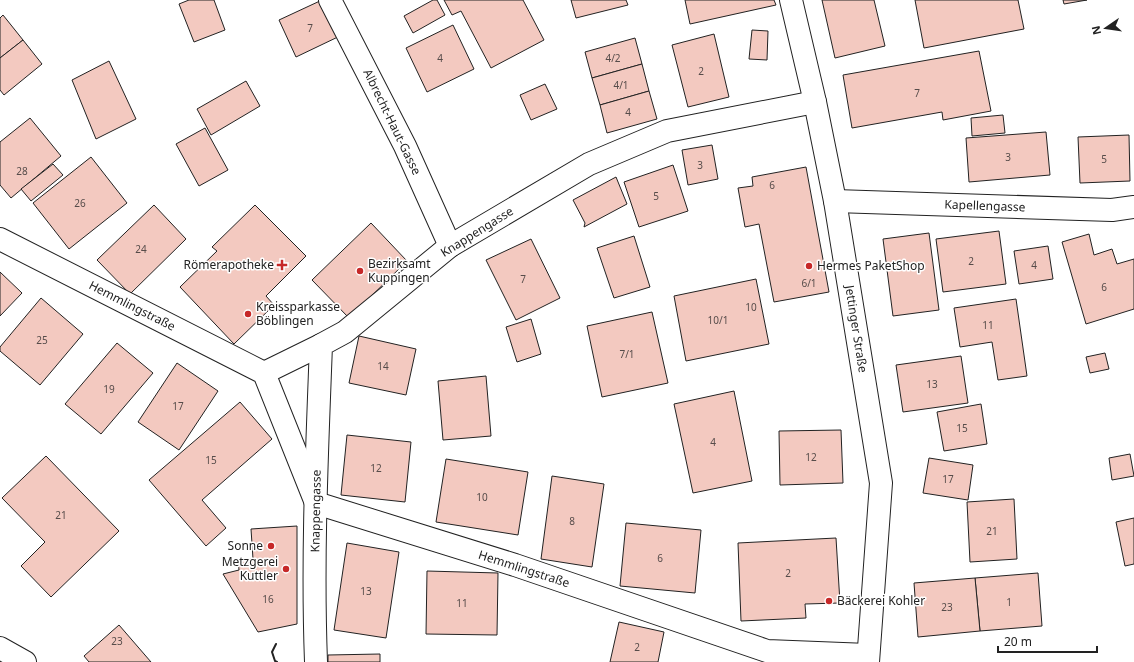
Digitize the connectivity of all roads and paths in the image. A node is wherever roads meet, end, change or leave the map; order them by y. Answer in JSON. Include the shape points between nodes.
{"nodes":[{"id":1,"x":330,"y":0,"type":"edge"},
{"id":2,"x":791,"y":0,"type":"edge"},
{"id":3,"x":815,"y":102,"type":"junction"},
{"id":4,"x":836,"y":201,"type":"junction"},
{"id":5,"x":1134,"y":206,"type":"edge"},
{"id":6,"x":0,"y":239,"type":"edge"},
{"id":7,"x":450,"y":246,"type":"junction"},
{"id":8,"x":321,"y":345,"type":"junction"},
{"id":9,"x":264,"y":373,"type":"junction"},
{"id":10,"x":316,"y":502,"type":"junction"},
{"id":11,"x":0,"y":648,"type":"edge"},
{"id":12,"x":767,"y":651,"type":"junction"},
{"id":13,"x":868,"y":659,"type":"edge"},
{"id":14,"x":25,"y":662,"type":"edge"},
{"id":15,"x":316,"y":662,"type":"edge"},
{"id":16,"x":749,"y":662,"type":"edge"}],
"edges":[{"from":1,"to":7,"type":"street","name":"Albrecht-Haut-Gasse","via":[[405,146]]},
{"from":2,"to":3,"type":"street","name":"Jettinger Straße"},
{"from":3,"to":4,"type":"street","name":"Jettinger Straße"},
{"from":3,"to":7,"type":"street","name":"Knappengasse","via":[[667,131],[589,164]]},
{"from":4,"to":5,"type":"street","name":"Kapellengasse","via":[[1112,210]]},
{"from":4,"to":13,"type":"street","name":"Jettinger Straße","via":[[881,483]]},
{"from":6,"to":9,"type":"street","name":"Hemmlingstraße"},
{"from":7,"to":8,"type":"street","name":"Knappengasse","via":[[345,332]]},
{"from":8,"to":9,"type":"street"},
{"from":8,"to":10,"type":"street","name":"Knappengasse"},
{"from":9,"to":10,"type":"street"},
{"from":10,"to":12,"type":"street","name":"Hemmlingstraße","via":[[515,565]]},
{"from":10,"to":15,"type":"street","name":"Knappengasse"},
{"from":11,"to":14,"type":"street"},
{"from":12,"to":13,"type":"street","name":"Hemmlingstraße"},
{"from":12,"to":16,"type":"street"}]}
